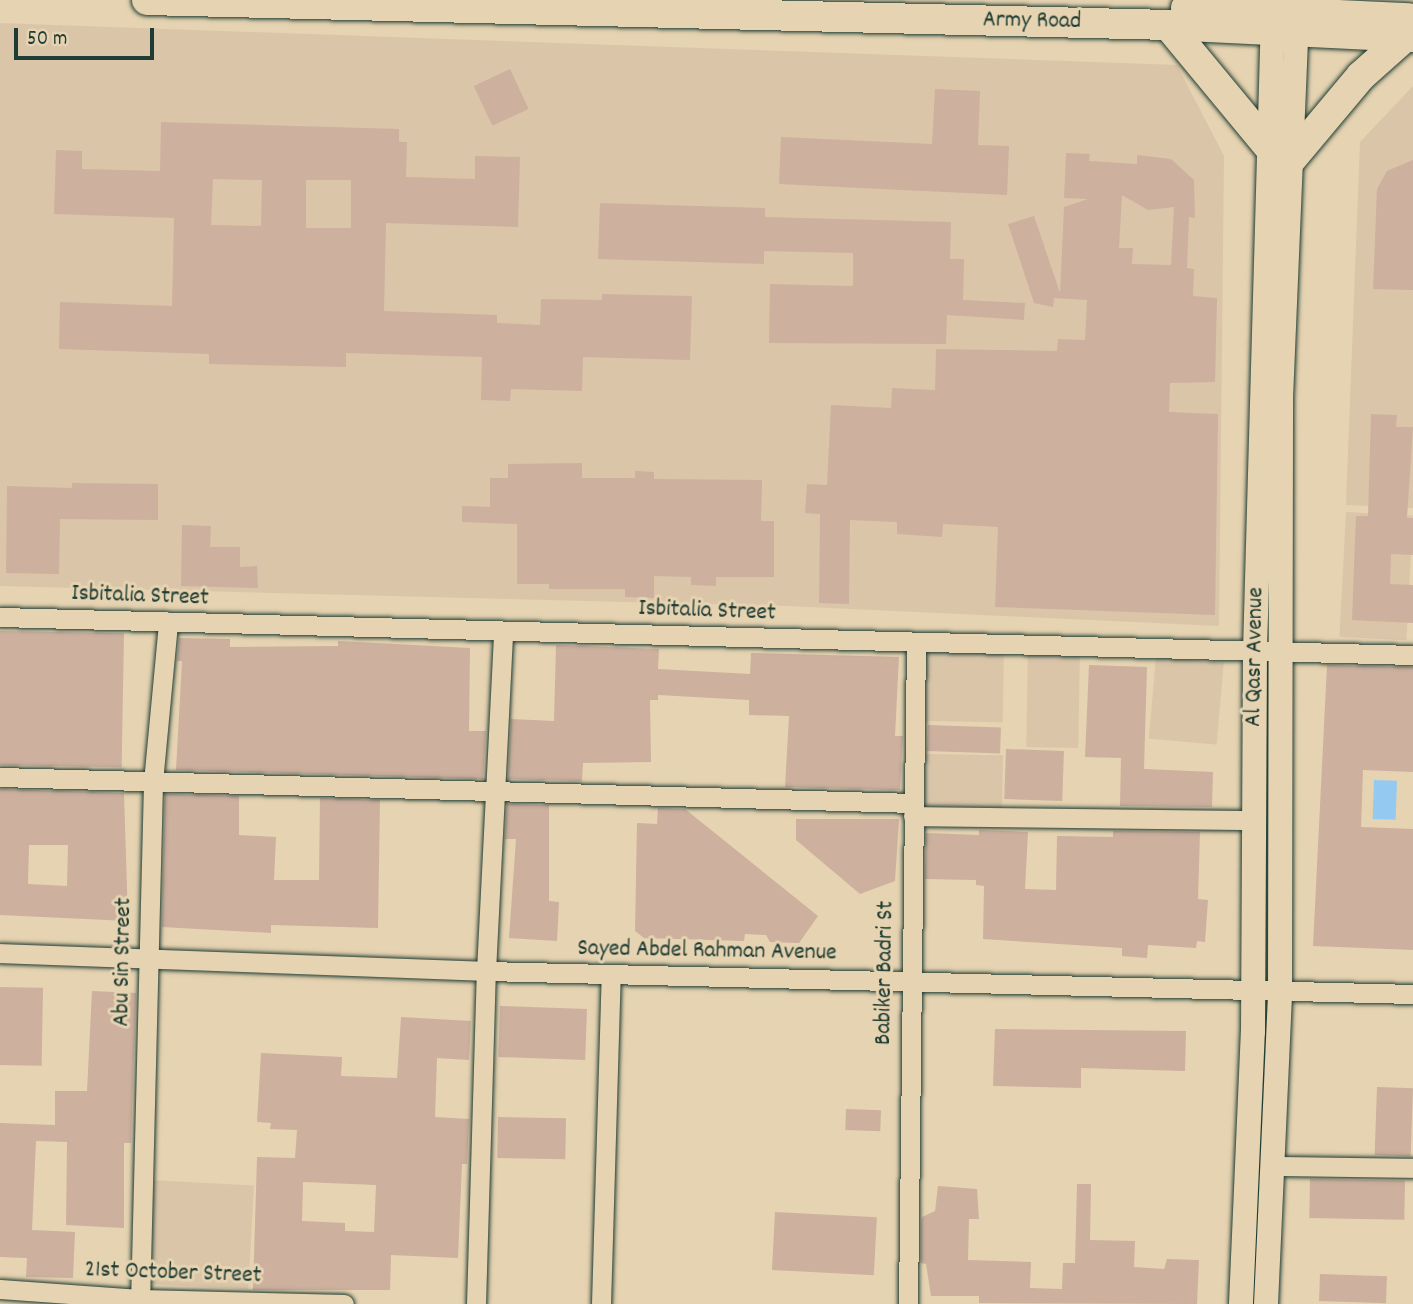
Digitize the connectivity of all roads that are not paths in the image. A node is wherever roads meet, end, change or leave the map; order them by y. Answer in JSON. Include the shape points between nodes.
{"nodes":[{"id":1,"x":148,"y":0,"type":"edge"},
{"id":2,"x":872,"y":0,"type":"edge"},
{"id":3,"x":1341,"y":0,"type":"edge"},
{"id":4,"x":1221,"y":4,"type":"edge"},
{"id":5,"x":601,"y":6,"type":"edge"},
{"id":6,"x":794,"y":8,"type":"edge"},
{"id":7,"x":1285,"y":14,"type":"edge"},
{"id":8,"x":1367,"y":15,"type":"junction"},
{"id":9,"x":1168,"y":25,"type":"junction"},
{"id":10,"x":1410,"y":31,"type":"edge"},
{"id":11,"x":1278,"y":154,"type":"junction"},
{"id":12,"x":0,"y":617,"type":"edge"},
{"id":13,"x":168,"y":622,"type":"junction"},
{"id":14,"x":503,"y":631,"type":"junction"},
{"id":15,"x":916,"y":642,"type":"junction"},
{"id":16,"x":1267,"y":651,"type":"junction"},
{"id":17,"x":1413,"y":655,"type":"edge"},
{"id":18,"x":0,"y":777,"type":"edge"},
{"id":19,"x":153,"y":782,"type":"junction"},
{"id":20,"x":496,"y":792,"type":"junction"},
{"id":21,"x":913,"y":809,"type":"junction"},
{"id":22,"x":1253,"y":820,"type":"junction"},
{"id":23,"x":0,"y":953,"type":"edge"},
{"id":24,"x":149,"y":958,"type":"junction"},
{"id":25,"x":486,"y":971,"type":"junction"},
{"id":26,"x":611,"y":974,"type":"junction"},
{"id":27,"x":910,"y":981,"type":"junction"},
{"id":28,"x":1280,"y":993,"type":"junction"},
{"id":29,"x":1253,"y":994,"type":"junction"},
{"id":30,"x":1413,"y":994,"type":"edge"},
{"id":31,"x":1272,"y":1166,"type":"junction"},
{"id":32,"x":1413,"y":1168,"type":"edge"},
{"id":33,"x":0,"y":1289,"type":"edge"},
{"id":34,"x":140,"y":1302,"type":"edge"},
{"id":35,"x":344,"y":1304,"type":"edge"},
{"id":36,"x":476,"y":1304,"type":"edge"},
{"id":37,"x":601,"y":1304,"type":"edge"},
{"id":38,"x":908,"y":1304,"type":"edge"},
{"id":39,"x":1241,"y":1304,"type":"edge"},
{"id":40,"x":1266,"y":1304,"type":"edge"}],
"edges":[{"from":1,"to":5,"type":"highway","name":"Army Road"},
{"from":2,"to":4,"type":"highway","name":"Army Road"},
{"from":3,"to":8,"type":"highway"},
{"from":4,"to":7,"type":"highway","name":"Army Road"},
{"from":5,"to":6,"type":"highway","name":"Army Road"},
{"from":6,"to":9,"type":"highway","name":"Army Road"},
{"from":7,"to":8,"type":"highway","name":"Army Road"},
{"from":7,"to":9,"type":"highway","name":"Army Road"},
{"from":7,"to":10,"type":"highway","name":"Army Road"},
{"from":7,"to":11,"type":"main road","name":"Al Qasr Avenue"},
{"from":8,"to":10,"type":"highway","name":"Army Road"},
{"from":9,"to":11,"type":"highway"},
{"from":10,"to":11,"type":"highway"},
{"from":11,"to":16,"type":"main road","name":"Al Qasr Avenue"},
{"from":12,"to":13,"type":"street","name":"Isbitalia Street"},
{"from":13,"to":14,"type":"street","name":"Isbitalia Street"},
{"from":13,"to":19,"type":"street","name":"Abu Sin Street"},
{"from":14,"to":15,"type":"street","name":"Isbitalia Street"},
{"from":14,"to":20,"type":"street"},
{"from":15,"to":16,"type":"street","name":"Isbitalia Street"},
{"from":15,"to":21,"type":"street","name":"Babiker Badri St"},
{"from":16,"to":17,"type":"street","name":"Isbitalia Street"},
{"from":16,"to":22,"type":"main road","name":"Al Qasr Avenue"},
{"from":16,"to":28,"type":"main road","name":"Al Qasr Avenue"},
{"from":18,"to":19,"type":"street"},
{"from":19,"to":20,"type":"street"},
{"from":19,"to":24,"type":"street","name":"Abu Sin Street"},
{"from":20,"to":21,"type":"street"},
{"from":20,"to":25,"type":"street"},
{"from":21,"to":22,"type":"street"},
{"from":21,"to":27,"type":"street","name":"Babiker Badri St"},
{"from":22,"to":29,"type":"main road","name":"Al Qasr Avenue"},
{"from":23,"to":24,"type":"street","name":"Sayed Abdel Rahman Avenue"},
{"from":24,"to":25,"type":"street","name":"Sayed Abdel Rahman Avenue"},
{"from":24,"to":34,"type":"street","name":"Abu Sin Street"},
{"from":25,"to":26,"type":"street","name":"Sayed Abdel Rahman Avenue"},
{"from":25,"to":36,"type":"street"},
{"from":26,"to":27,"type":"street","name":"Sayed Abdel Rahman Avenue"},
{"from":26,"to":37,"type":"street"},
{"from":27,"to":29,"type":"street","name":"Sayed Abdel Rahman Avenue"},
{"from":27,"to":38,"type":"street","name":"Babiker Badri St"},
{"from":28,"to":29,"type":"street","name":"Sayed Abdel Rahman Avenue"},
{"from":28,"to":30,"type":"street","name":"Sayed Abdel Rahman Avenue"},
{"from":28,"to":31,"type":"main road","name":"Al Qasr Avenue"},
{"from":29,"to":39,"type":"main road","name":"Al Qasr Avenue"},
{"from":31,"to":32,"type":"street"},
{"from":31,"to":40,"type":"main road","name":"Al Qasr Avenue"},
{"from":33,"to":34,"type":"street","name":"21st October Street"},
{"from":34,"to":35,"type":"street","name":"21st October Street"}]}
